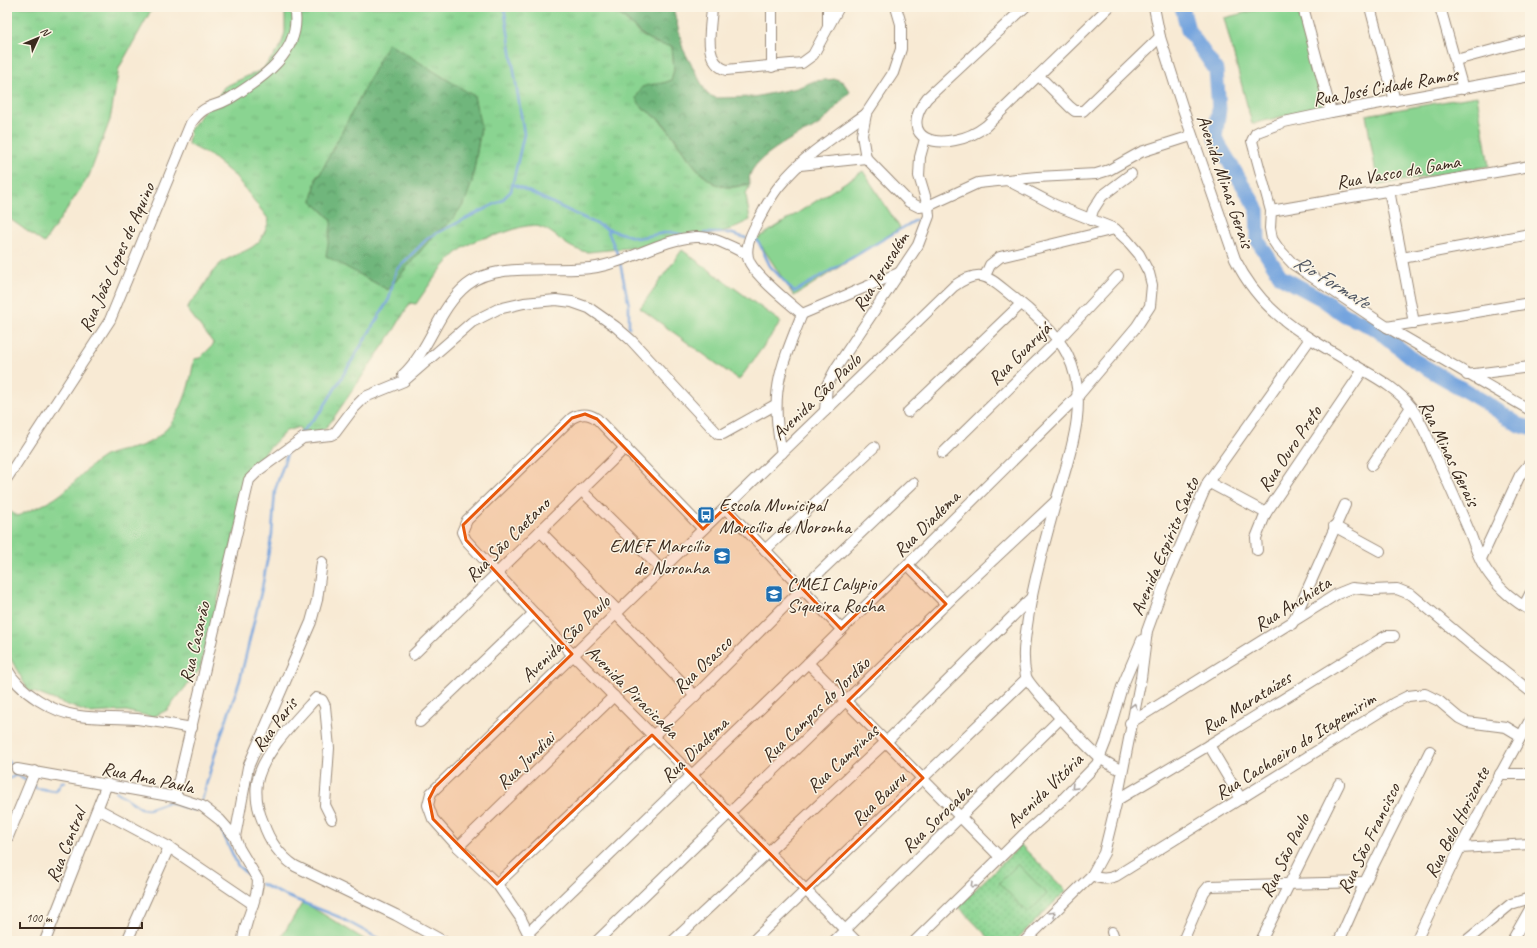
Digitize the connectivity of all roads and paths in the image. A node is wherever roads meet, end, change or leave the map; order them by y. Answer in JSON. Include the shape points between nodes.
{"nodes":[{"id":1,"x":294,"y":7,"type":"edge"},
{"id":2,"x":712,"y":7,"type":"edge"},
{"id":3,"x":772,"y":7,"type":"edge"},
{"id":4,"x":828,"y":7,"type":"edge"},
{"id":5,"x":839,"y":7,"type":"edge"},
{"id":6,"x":896,"y":7,"type":"edge"},
{"id":7,"x":1025,"y":7,"type":"edge"},
{"id":8,"x":1109,"y":7,"type":"edge"},
{"id":9,"x":1154,"y":7,"type":"edge"},
{"id":10,"x":1303,"y":7,"type":"edge"},
{"id":11,"x":1370,"y":7,"type":"edge"},
{"id":12,"x":1440,"y":7,"type":"edge"},
{"id":13,"x":828,"y":26,"type":"junction"},
{"id":14,"x":1160,"y":37,"type":"junction"},
{"id":15,"x":1530,"y":40,"type":"edge"},
{"id":16,"x":1456,"y":60,"type":"junction"},
{"id":17,"x":772,"y":67,"type":"junction"},
{"id":18,"x":1039,"y":76,"type":"junction"},
{"id":19,"x":1530,"y":76,"type":"edge"},
{"id":20,"x":1463,"y":89,"type":"junction"},
{"id":21,"x":1395,"y":101,"type":"junction"},
{"id":22,"x":1331,"y":112,"type":"junction"},
{"id":23,"x":866,"y":114,"type":"junction"},
{"id":24,"x":1192,"y":136,"type":"junction"},
{"id":25,"x":925,"y":139,"type":"junction"},
{"id":26,"x":866,"y":158,"type":"junction"},
{"id":27,"x":800,"y":165,"type":"junction"},
{"id":28,"x":1530,"y":166,"type":"edge"},
{"id":29,"x":1131,"y":174,"type":"dead end"},
{"id":30,"x":1007,"y":180,"type":"junction"},
{"id":31,"x":1389,"y":190,"type":"junction"},
{"id":32,"x":928,"y":206,"type":"junction"},
{"id":33,"x":1271,"y":211,"type":"junction"},
{"id":34,"x":1090,"y":220,"type":"junction"},
{"id":35,"x":1115,"y":229,"type":"junction"},
{"id":36,"x":1530,"y":234,"type":"edge"},
{"id":37,"x":747,"y":254,"type":"junction"},
{"id":38,"x":1402,"y":258,"type":"junction"},
{"id":39,"x":901,"y":272,"type":"junction"},
{"id":40,"x":985,"y":276,"type":"junction"},
{"id":41,"x":1118,"y":276,"type":"dead end"},
{"id":42,"x":1530,"y":302,"type":"edge"},
{"id":43,"x":1021,"y":304,"type":"junction"},
{"id":44,"x":802,"y":314,"type":"junction"},
{"id":45,"x":1414,"y":323,"type":"junction"},
{"id":46,"x":1387,"y":327,"type":"junction"},
{"id":47,"x":1310,"y":339,"type":"junction"},
{"id":48,"x":1058,"y":340,"type":"junction"},
{"id":49,"x":1530,"y":367,"type":"edge"},
{"id":50,"x":1363,"y":370,"type":"junction"},
{"id":51,"x":1468,"y":375,"type":"junction"},
{"id":52,"x":392,"y":385,"type":"junction"},
{"id":53,"x":1078,"y":396,"type":"junction"},
{"id":54,"x":775,"y":405,"type":"junction"},
{"id":55,"x":1411,"y":407,"type":"junction"},
{"id":56,"x":1530,"y":410,"type":"edge"},
{"id":57,"x":825,"y":412,"type":"junction"},
{"id":58,"x":908,"y":412,"type":"dead end"},
{"id":59,"x":626,"y":447,"type":"junction"},
{"id":60,"x":874,"y":447,"type":"dead end"},
{"id":61,"x":782,"y":453,"type":"junction"},
{"id":62,"x":943,"y":454,"type":"dead end"},
{"id":63,"x":1530,"y":463,"type":"edge"},
{"id":64,"x":1372,"y":465,"type":"dead end"},
{"id":65,"x":7,"y":478,"type":"edge"},
{"id":66,"x":1208,"y":482,"type":"junction"},
{"id":67,"x":913,"y":483,"type":"dead end"},
{"id":68,"x":581,"y":490,"type":"junction"},
{"id":69,"x":1056,"y":501,"type":"junction"},
{"id":70,"x":1345,"y":505,"type":"dead end"},
{"id":71,"x":725,"y":508,"type":"junction"},
{"id":72,"x":1266,"y":513,"type":"junction"},
{"id":73,"x":1334,"y":526,"type":"junction"},
{"id":74,"x":703,"y":529,"type":"junction"},
{"id":75,"x":540,"y":531,"type":"junction"},
{"id":76,"x":765,"y":550,"type":"junction"},
{"id":77,"x":1257,"y":550,"type":"dead end"},
{"id":78,"x":1380,"y":551,"type":"dead end"},
{"id":79,"x":1481,"y":559,"type":"junction"},
{"id":80,"x":322,"y":562,"type":"dead end"},
{"id":81,"x":908,"y":565,"type":"junction"},
{"id":82,"x":661,"y":569,"type":"junction"},
{"id":83,"x":497,"y":574,"type":"junction"},
{"id":84,"x":802,"y":589,"type":"junction"},
{"id":85,"x":1530,"y":594,"type":"edge"},
{"id":86,"x":1032,"y":597,"type":"junction"},
{"id":87,"x":946,"y":604,"type":"junction"},
{"id":88,"x":1527,"y":608,"type":"edge"},
{"id":89,"x":617,"y":612,"type":"junction"},
{"id":90,"x":534,"y":613,"type":"junction"},
{"id":91,"x":1292,"y":624,"type":"junction"},
{"id":92,"x":841,"y":629,"type":"junction"},
{"id":93,"x":1146,"y":631,"type":"junction"},
{"id":94,"x":1394,"y":636,"type":"dead end"},
{"id":95,"x":572,"y":654,"type":"junction"},
{"id":96,"x":413,"y":655,"type":"dead end"},
{"id":97,"x":808,"y":662,"type":"junction"},
{"id":98,"x":7,"y":669,"type":"edge"},
{"id":99,"x":1127,"y":675,"type":"junction"},
{"id":100,"x":1141,"y":678,"type":"junction"},
{"id":101,"x":1026,"y":679,"type":"junction"},
{"id":102,"x":1530,"y":691,"type":"edge"},
{"id":103,"x":614,"y":696,"type":"junction"},
{"id":104,"x":695,"y":696,"type":"junction"},
{"id":105,"x":848,"y":701,"type":"junction"},
{"id":106,"x":1061,"y":718,"type":"junction"},
{"id":107,"x":1530,"y":720,"type":"edge"},
{"id":108,"x":420,"y":722,"type":"dead end"},
{"id":109,"x":1130,"y":723,"type":"junction"},
{"id":110,"x":192,"y":728,"type":"junction"},
{"id":111,"x":652,"y":735,"type":"junction"},
{"id":112,"x":1521,"y":736,"type":"junction"},
{"id":113,"x":887,"y":741,"type":"junction"},
{"id":114,"x":1209,"y":745,"type":"junction"},
{"id":115,"x":1430,"y":752,"type":"dead end"},
{"id":116,"x":1100,"y":758,"type":"junction"},
{"id":117,"x":17,"y":769,"type":"dead end"},
{"id":118,"x":35,"y":771,"type":"junction"},
{"id":119,"x":1122,"y":771,"type":"junction"},
{"id":120,"x":692,"y":774,"type":"junction"},
{"id":121,"x":1500,"y":774,"type":"junction"},
{"id":122,"x":1530,"y":774,"type":"edge"},
{"id":123,"x":923,"y":778,"type":"junction"},
{"id":124,"x":107,"y":784,"type":"junction"},
{"id":125,"x":1339,"y":784,"type":"dead end"},
{"id":126,"x":175,"y":797,"type":"junction"},
{"id":127,"x":1241,"y":799,"type":"junction"},
{"id":128,"x":1116,"y":800,"type":"junction"},
{"id":129,"x":98,"y":810,"type":"junction"},
{"id":130,"x":731,"y":813,"type":"junction"},
{"id":131,"x":961,"y":817,"type":"junction"},
{"id":132,"x":332,"y":819,"type":"dead end"},
{"id":133,"x":235,"y":837,"type":"junction"},
{"id":134,"x":7,"y":839,"type":"edge"},
{"id":135,"x":1530,"y":844,"type":"edge"},
{"id":136,"x":169,"y":847,"type":"junction"},
{"id":137,"x":458,"y":847,"type":"junction"},
{"id":138,"x":1460,"y":848,"type":"junction"},
{"id":139,"x":767,"y":851,"type":"junction"},
{"id":140,"x":1000,"y":857,"type":"junction"},
{"id":141,"x":1092,"y":875,"type":"junction"},
{"id":142,"x":1365,"y":882,"type":"junction"},
{"id":143,"x":497,"y":884,"type":"junction"},
{"id":144,"x":1289,"y":884,"type":"junction"},
{"id":145,"x":806,"y":890,"type":"junction"},
{"id":146,"x":1530,"y":898,"type":"edge"},
{"id":147,"x":253,"y":904,"type":"junction"},
{"id":148,"x":1530,"y":909,"type":"edge"},
{"id":149,"x":244,"y":929,"type":"junction"},
{"id":150,"x":845,"y":930,"type":"junction"},
{"id":151,"x":530,"y":936,"type":"edge"},
{"id":152,"x":45,"y":941,"type":"edge"},
{"id":153,"x":127,"y":941,"type":"edge"},
{"id":154,"x":237,"y":941,"type":"edge"},
{"id":155,"x":243,"y":941,"type":"edge"},
{"id":156,"x":443,"y":941,"type":"edge"},
{"id":157,"x":597,"y":941,"type":"edge"},
{"id":158,"x":673,"y":941,"type":"edge"},
{"id":159,"x":753,"y":941,"type":"edge"},
{"id":160,"x":834,"y":941,"type":"edge"},
{"id":161,"x":856,"y":941,"type":"edge"},
{"id":162,"x":915,"y":941,"type":"edge"},
{"id":163,"x":1025,"y":941,"type":"edge"},
{"id":164,"x":1183,"y":941,"type":"edge"},
{"id":165,"x":1261,"y":941,"type":"edge"},
{"id":166,"x":1339,"y":941,"type":"edge"},
{"id":167,"x":1416,"y":941,"type":"edge"},
{"id":168,"x":1466,"y":941,"type":"edge"},
{"id":169,"x":1512,"y":941,"type":"edge"}],
"edges":[{"from":1,"to":65,"type":"street","name":"Rua João Lopes de Aquino","via":[[295,30],[276,65],[228,99],[204,109],[191,123],[110,320]]},
{"from":2,"to":17,"type":"street","via":[[710,52],[715,64],[726,70]]},
{"from":3,"to":17,"type":"street"},
{"from":4,"to":13,"type":"street"},
{"from":5,"to":13,"type":"street"},
{"from":6,"to":23,"type":"street","via":[[903,36],[898,61]]},
{"from":7,"to":25,"type":"street","via":[[922,105],[916,126]]},
{"from":8,"to":18,"type":"street"},
{"from":9,"to":14,"type":"street","name":"Avenida Minas Gerais"},
{"from":10,"to":22,"type":"street"},
{"from":11,"to":21,"type":"street"},
{"from":12,"to":16,"type":"street"},
{"from":13,"to":17,"type":"street","via":[[808,60]]},
{"from":14,"to":18,"type":"street","via":[[1083,110],[1070,107]]},
{"from":14,"to":24,"type":"street","name":"Avenida Minas Gerais"},
{"from":15,"to":16,"type":"street"},
{"from":16,"to":20,"type":"street"},
{"from":18,"to":25,"type":"street","via":[[977,132],[961,139],[944,142]]},
{"from":19,"to":20,"type":"street","name":"Rua José Cidade Ramos"},
{"from":20,"to":21,"type":"street","name":"Rua José Cidade Ramos"},
{"from":21,"to":22,"type":"street","name":"Rua José Cidade Ramos"},
{"from":22,"to":33,"type":"street","name":"Rua José Cidade Ramos","via":[[1268,127],[1256,134],[1252,141]]},
{"from":23,"to":26,"type":"street","via":[[862,135]]},
{"from":23,"to":27,"type":"street"},
{"from":24,"to":30,"type":"street","via":[[1141,152],[1109,170],[1096,174]]},
{"from":24,"to":47,"type":"street","name":"Avenida Minas Gerais","via":[[1235,259],[1244,276],[1275,314]]},
{"from":25,"to":32,"type":"street","name":"Rua Jerusalém","via":[[920,157],[919,176]]},
{"from":26,"to":27,"type":"street"},
{"from":26,"to":32,"type":"street","via":[[909,202],[919,207]]},
{"from":27,"to":37,"type":"street","via":[[781,184],[766,207],[753,232]]},
{"from":28,"to":31,"type":"street","name":"Rua Vasco da Gama"},
{"from":29,"to":34,"type":"street","via":[[1102,196]]},
{"from":30,"to":32,"type":"street","via":[[978,183]]},
{"from":30,"to":34,"type":"street"},
{"from":31,"to":33,"type":"street","name":"Rua Vasco da Gama"},
{"from":31,"to":38,"type":"street"},
{"from":32,"to":39,"type":"street","name":"Rua Jerusalém","via":[[926,227]]},
{"from":33,"to":46,"type":"street","via":[[1272,239],[1288,259]]},
{"from":34,"to":35,"type":"street"},
{"from":35,"to":40,"type":"street","via":[[1000,257],[990,265]]},
{"from":35,"to":53,"type":"street","name":"Rua Diadema","via":[[1127,240],[1144,264],[1152,285],[1150,306],[1141,321]]},
{"from":36,"to":38,"type":"street"},
{"from":37,"to":44,"type":"street","via":[[756,271]]},
{"from":37,"to":52,"type":"street","via":[[718,240],[697,237],[657,246],[599,267],[568,270],[535,268],[497,272],[478,278],[454,297],[430,339],[408,370]]},
{"from":38,"to":45,"type":"street"},
{"from":39,"to":44,"type":"street"},
{"from":39,"to":57,"type":"street","name":"Rua Jerusalém","via":[[836,368],[827,385]]},
{"from":40,"to":43,"type":"street"},
{"from":40,"to":57,"type":"street","name":"Avenida São Paulo","via":[[967,277],[954,286]]},
{"from":41,"to":48,"type":"street","name":"Rua Guarujá"},
{"from":42,"to":45,"type":"street"},
{"from":43,"to":48,"type":"street"},
{"from":43,"to":58,"type":"street","name":"Rua Guarujá"},
{"from":44,"to":54,"type":"street","via":[[784,360]]},
{"from":45,"to":46,"type":"street"},
{"from":46,"to":51,"type":"street"},
{"from":47,"to":50,"type":"street","name":"Rua Minas Gerais"},
{"from":47,"to":66,"type":"street","name":"Avenida Espírito Santo"},
{"from":48,"to":53,"type":"street","via":[[1067,354],[1078,386]]},
{"from":48,"to":62,"type":"street","name":"Rua Guarujá"},
{"from":49,"to":51,"type":"street"},
{"from":50,"to":55,"type":"street","name":"Rua Minas Gerais","via":[[1395,390]]},
{"from":50,"to":72,"type":"street","name":"Rua Ouro Preto"},
{"from":51,"to":56,"type":"street"},
{"from":52,"to":54,"type":"street","name":"Rua Casarão","via":[[404,381],[472,322],[498,309],[556,300],[589,308],[616,327],[718,434],[723,434]]},
{"from":52,"to":110,"type":"street","name":"Rua Casarão","via":[[376,391],[358,403],[332,435],[302,438],[249,480]]},
{"from":53,"to":69,"type":"street","via":[[1072,452]]},
{"from":53,"to":81,"type":"street","name":"Rua Diadema"},
{"from":54,"to":61,"type":"street"},
{"from":55,"to":64,"type":"street"},
{"from":55,"to":79,"type":"street","name":"Rua Minas Gerais","via":[[1422,425]]},
{"from":57,"to":61,"type":"street","name":"Avenida São Paulo"},
{"from":59,"to":68,"type":"street","name":"Rua São Caetano"},
{"from":59,"to":74,"type":"street","name":"Avenida Piracicaba"},
{"from":59,"to":83,"type":"street","name":"Avenida Piracicaba","via":[[592,415],[578,414],[467,520],[462,532],[466,540]]},
{"from":60,"to":76,"type":"street"},
{"from":61,"to":71,"type":"street","name":"Avenida São Paulo"},
{"from":63,"to":79,"type":"street","via":[[1520,475]]},
{"from":66,"to":72,"type":"street"},
{"from":66,"to":93,"type":"street","name":"Avenida Espírito Santo"},
{"from":67,"to":84,"type":"street","name":"Rua Osasco"},
{"from":68,"to":75,"type":"street","name":"Rua São Caetano"},
{"from":68,"to":82,"type":"street"},
{"from":69,"to":86,"type":"street"},
{"from":69,"to":87,"type":"street","name":"Rua Campos do Jordão"},
{"from":70,"to":73,"type":"street"},
{"from":71,"to":74,"type":"street","name":"Avenida São Paulo"},
{"from":71,"to":76,"type":"street"},
{"from":72,"to":77,"type":"street","name":"Rua Ouro Preto","via":[[1256,538]]},
{"from":73,"to":78,"type":"street"},
{"from":73,"to":91,"type":"street"},
{"from":74,"to":82,"type":"street","name":"Avenida São Paulo"},
{"from":75,"to":83,"type":"street","name":"Rua São Caetano"},
{"from":75,"to":89,"type":"street"},
{"from":76,"to":84,"type":"street"},
{"from":79,"to":88,"type":"street","name":"Rua Minas Gerais","via":[[1495,581]]},
{"from":80,"to":133,"type":"street","via":[[311,622],[248,766]]},
{"from":81,"to":87,"type":"street"},
{"from":81,"to":92,"type":"street","name":"Rua Diadema"},
{"from":82,"to":89,"type":"street","name":"Avenida São Paulo"},
{"from":83,"to":90,"type":"street","name":"Avenida Piracicaba"},
{"from":83,"to":96,"type":"street","name":"Rua São Caetano"},
{"from":84,"to":92,"type":"street"},
{"from":84,"to":104,"type":"street","name":"Rua Osasco"},
{"from":85,"to":88,"type":"street"},
{"from":86,"to":101,"type":"street","via":[[1023,650]]},
{"from":86,"to":113,"type":"street","name":"Rua Campinas"},
{"from":87,"to":105,"type":"street","name":"Rua Campos do Jordão"},
{"from":89,"to":95,"type":"street","name":"Avenida São Paulo"},
{"from":89,"to":104,"type":"street"},
{"from":90,"to":95,"type":"street","name":"Avenida Piracicaba"},
{"from":90,"to":108,"type":"street"},
{"from":91,"to":102,"type":"street","name":"Rua Anchieta","via":[[1348,588],[1397,589],[1420,601]]},
{"from":91,"to":109,"type":"street","name":"Rua Anchieta"},
{"from":92,"to":97,"type":"street","name":"Rua Diadema"},
{"from":93,"to":99,"type":"street","name":"Avenida Vitória"},
{"from":93,"to":100,"type":"street","name":"Avenida Espírito Santo"},
{"from":94,"to":114,"type":"street","name":"Rua Marataízes","via":[[1386,636],[1379,640]]},
{"from":95,"to":103,"type":"street","name":"Avenida Piracicaba"},
{"from":95,"to":137,"type":"street","name":"Avenida São Paulo","via":[[431,793],[428,805],[433,819]]},
{"from":97,"to":105,"type":"street"},
{"from":97,"to":120,"type":"street","name":"Rua Diadema"},
{"from":98,"to":110,"type":"street","via":[[19,686],[32,696],[72,715],[138,719]]},
{"from":99,"to":100,"type":"street","via":[[1134,672]]},
{"from":99,"to":116,"type":"street","name":"Avenida Vitória"},
{"from":109,"to":100,"type":"street","name":"Avenida Espírito Santo","one_way":true},
{"from":101,"to":106,"type":"street"},
{"from":101,"to":123,"type":"street","name":"Rua Bauru"},
{"from":103,"to":111,"type":"street","name":"Avenida Piracicaba"},
{"from":103,"to":137,"type":"street","name":"Rua Jundiai"},
{"from":104,"to":111,"type":"street","name":"Rua Osasco"},
{"from":105,"to":113,"type":"street"},
{"from":105,"to":130,"type":"street","name":"Rua Campos do Jordão"},
{"from":106,"to":116,"type":"street"},
{"from":106,"to":131,"type":"street","name":"Rua Sorocaba"},
{"from":107,"to":112,"type":"street","name":"Rua Belo Horizonte"},
{"from":109,"to":119,"type":"street","name":"Avenida Espírito Santo"},
{"from":110,"to":126,"type":"street","name":"Rua Casarão"},
{"from":111,"to":120,"type":"street","name":"Avenida Piracicaba"},
{"from":111,"to":143,"type":"street","name":"Rua Osasco"},
{"from":112,"to":121,"type":"street","name":"Rua Belo Horizonte"},
{"from":112,"to":127,"type":"street","name":"Rua Cachoeiro do Itapemirim","via":[[1506,727],[1467,722],[1431,696],[1416,694],[1394,703]]},
{"from":113,"to":123,"type":"street"},
{"from":113,"to":139,"type":"street","name":"Rua Campinas"},
{"from":114,"to":127,"type":"street"},
{"from":114,"to":128,"type":"street","name":"Rua Marataízes"},
{"from":115,"to":142,"type":"street","name":"Rua São Francisco"},
{"from":116,"to":119,"type":"street"},
{"from":116,"to":140,"type":"street","name":"Avenida Vitória","one_way":true,"via":[[1061,801]]},
{"from":117,"to":118,"type":"street","name":"Rua Ana Paula"},
{"from":118,"to":124,"type":"street","name":"Rua Ana Paula"},
{"from":118,"to":134,"type":"street"},
{"from":119,"to":128,"type":"street","name":"Avenida Espírito Santo"},
{"from":120,"to":130,"type":"street","name":"Avenida Piracicaba"},
{"from":120,"to":151,"type":"street","name":"Rua Diadema"},
{"from":121,"to":122,"type":"street"},
{"from":121,"to":138,"type":"street","name":"Rua Belo Horizonte"},
{"from":123,"to":131,"type":"street"},
{"from":123,"to":145,"type":"street","name":"Rua Bauru"},
{"from":124,"to":126,"type":"street","name":"Rua Ana Paula"},
{"from":124,"to":129,"type":"street","name":"Rua Central"},
{"from":125,"to":144,"type":"street","name":"Rua São Paulo"},
{"from":126,"to":133,"type":"street","name":"Rua Ana Paula","via":[[202,806],[220,820]]},
{"from":127,"to":141,"type":"street","name":"Rua Cachoeiro do Itapemirim","via":[[1116,876],[1107,879]]},
{"from":128,"to":141,"type":"street","name":"Avenida Espírito Santo","via":[[1104,853]]},
{"from":129,"to":136,"type":"street"},
{"from":129,"to":152,"type":"street","name":"Rua Central"},
{"from":130,"to":139,"type":"street","name":"Avenida Piracicaba"},
{"from":130,"to":157,"type":"street","name":"Rua Campos do Jordão"},
{"from":131,"to":140,"type":"street"},
{"from":131,"to":150,"type":"street","name":"Rua Sorocaba"},
{"from":132,"to":156,"type":"street","name":"Rua Paris","via":[[325,805],[329,748],[325,706],[322,700],[316,698],[278,741],[257,782],[256,800],[267,835],[284,858],[295,866]]},
{"from":133,"to":147,"type":"street","name":"Rua Ana Paula","via":[[238,848],[258,880]]},
{"from":135,"to":138,"type":"street"},
{"from":136,"to":147,"type":"street"},
{"from":136,"to":153,"type":"street"},
{"from":137,"to":143,"type":"street","name":"Avenida São Paulo"},
{"from":138,"to":167,"type":"street","name":"Rua Belo Horizonte"},
{"from":139,"to":145,"type":"street","name":"Avenida Piracicaba"},
{"from":139,"to":158,"type":"street","name":"Rua Campinas"},
{"from":140,"to":162,"type":"street","name":"Avenida Vitória","one_way":true},
{"from":163,"to":141,"type":"street","name":"Avenida Espírito Santo","one_way":true},
{"from":142,"to":144,"type":"street"},
{"from":142,"to":166,"type":"street","name":"Rua São Francisco"},
{"from":143,"to":151,"type":"street","name":"Avenida São Paulo"},
{"from":144,"to":164,"type":"street","via":[[1207,887]]},
{"from":144,"to":165,"type":"street","name":"Rua São Paulo"},
{"from":145,"to":150,"type":"street","name":"Avenida Piracicaba"},
{"from":145,"to":159,"type":"street","name":"Rua Bauru"},
{"from":146,"to":168,"type":"street","via":[[1511,904]]},
{"from":147,"to":149,"type":"street","name":"Rua Ana Paula"},
{"from":148,"to":169,"type":"street"},
{"from":149,"to":154,"type":"street"},
{"from":149,"to":155,"type":"street"},
{"from":150,"to":160,"type":"street","name":"Rua Sorocaba"},
{"from":150,"to":161,"type":"street","name":"Avenida Piracicaba"}]}
